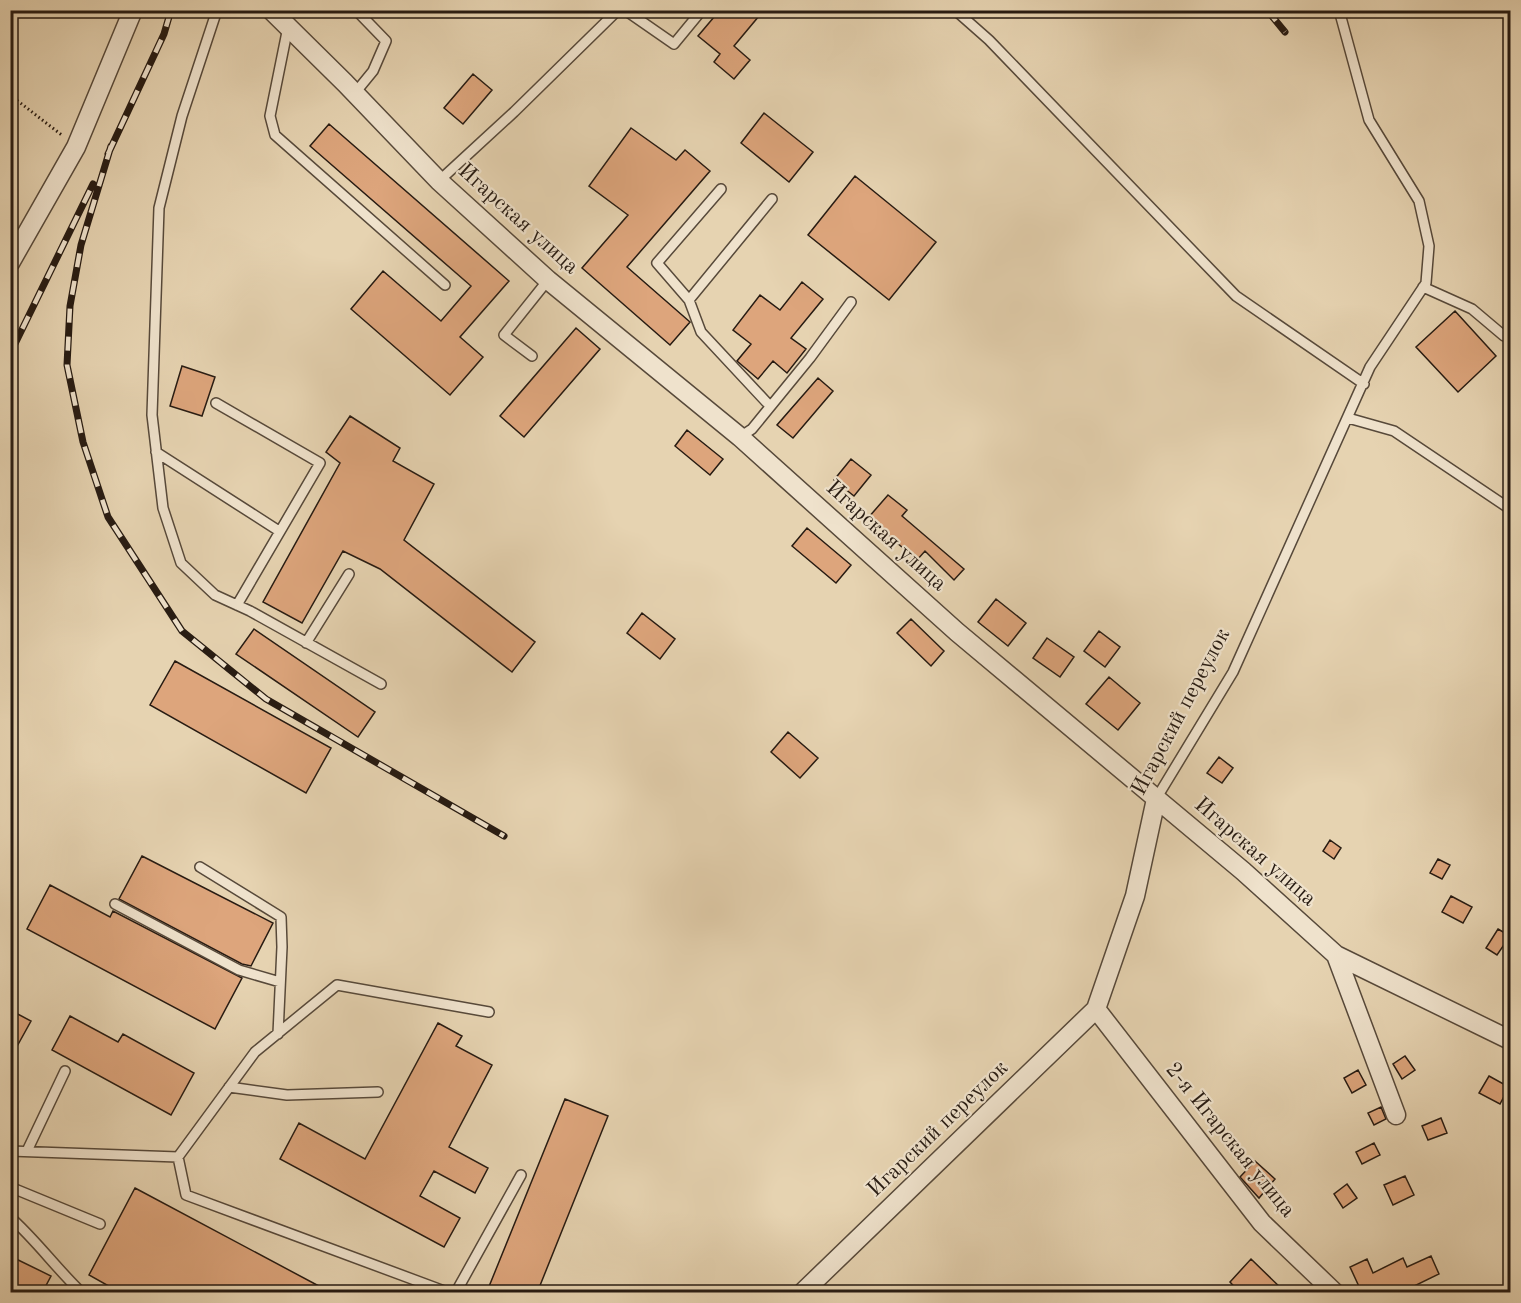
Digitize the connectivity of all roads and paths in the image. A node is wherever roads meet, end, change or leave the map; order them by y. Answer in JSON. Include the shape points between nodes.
{"nodes":[{"id":1,"x":133,"y":10,"type":"edge"},
{"id":2,"x":217,"y":10,"type":"edge"},
{"id":3,"x":271,"y":10,"type":"edge"},
{"id":4,"x":356,"y":10,"type":"edge"},
{"id":5,"x":618,"y":10,"type":"edge"},
{"id":6,"x":625,"y":10,"type":"edge"},
{"id":7,"x":702,"y":10,"type":"edge"},
{"id":8,"x":955,"y":10,"type":"edge"},
{"id":9,"x":1339,"y":10,"type":"edge"},
{"id":10,"x":288,"y":27,"type":"junction"},
{"id":11,"x":355,"y":93,"type":"junction"},
{"id":12,"x":10,"y":95,"type":"edge"},
{"id":13,"x":76,"y":147,"type":"junction"},
{"id":14,"x":439,"y":180,"type":"junction"},
{"id":15,"x":721,"y":189,"type":"dead end"},
{"id":16,"x":772,"y":199,"type":"dead end"},
{"id":17,"x":10,"y":263,"type":"edge"},
{"id":18,"x":548,"y":280,"type":"junction"},
{"id":19,"x":445,"y":285,"type":"dead end"},
{"id":20,"x":1423,"y":286,"type":"junction"},
{"id":21,"x":689,"y":300,"type":"junction"},
{"id":22,"x":851,"y":302,"type":"dead end"},
{"id":23,"x":1504,"y":336,"type":"dead end"},
{"id":24,"x":532,"y":356,"type":"dead end"},
{"id":25,"x":1364,"y":384,"type":"junction"},
{"id":26,"x":216,"y":404,"type":"dead end"},
{"id":27,"x":770,"y":406,"type":"junction"},
{"id":28,"x":1348,"y":418,"type":"junction"},
{"id":29,"x":740,"y":437,"type":"junction"},
{"id":30,"x":156,"y":452,"type":"junction"},
{"id":31,"x":1510,"y":509,"type":"edge"},
{"id":32,"x":279,"y":531,"type":"junction"},
{"id":33,"x":349,"y":574,"type":"dead end"},
{"id":34,"x":237,"y":605,"type":"junction"},
{"id":35,"x":306,"y":643,"type":"junction"},
{"id":36,"x":381,"y":684,"type":"dead end"},
{"id":37,"x":1156,"y":799,"type":"junction"},
{"id":38,"x":200,"y":867,"type":"dead end"},
{"id":39,"x":115,"y":904,"type":"dead end"},
{"id":40,"x":1336,"y":955,"type":"junction"},
{"id":41,"x":280,"y":982,"type":"junction"},
{"id":42,"x":1096,"y":1009,"type":"junction"},
{"id":43,"x":489,"y":1012,"type":"dead end"},
{"id":44,"x":278,"y":1034,"type":"junction"},
{"id":45,"x":1510,"y":1040,"type":"edge"},
{"id":46,"x":65,"y":1071,"type":"dead end"},
{"id":47,"x":229,"y":1087,"type":"junction"},
{"id":48,"x":378,"y":1092,"type":"dead end"},
{"id":49,"x":1396,"y":1115,"type":"dead end"},
{"id":50,"x":10,"y":1150,"type":"edge"},
{"id":51,"x":27,"y":1151,"type":"junction"},
{"id":52,"x":178,"y":1157,"type":"junction"},
{"id":53,"x":521,"y":1175,"type":"dead end"},
{"id":54,"x":10,"y":1187,"type":"edge"},
{"id":55,"x":10,"y":1217,"type":"edge"},
{"id":56,"x":100,"y":1224,"type":"dead end"},
{"id":57,"x":81,"y":1293,"type":"edge"},
{"id":58,"x":447,"y":1293,"type":"edge"},
{"id":59,"x":456,"y":1293,"type":"edge"},
{"id":60,"x":803,"y":1293,"type":"edge"},
{"id":61,"x":1334,"y":1293,"type":"edge"}],
"edges":[{"from":1,"to":13,"type":"street"},
{"from":2,"to":30,"type":"lane","via":[[182,116],[159,208],[153,415]]},
{"from":3,"to":10,"type":"street","name":"Игарская улица"},
{"from":4,"to":11,"type":"lane","via":[[386,41],[373,71]]},
{"from":5,"to":14,"type":"lane"},
{"from":6,"to":7,"type":"lane","via":[[674,44]]},
{"from":8,"to":25,"type":"lane","via":[[989,40],[1236,296]]},
{"from":9,"to":20,"type":"lane","name":"Игарский переулок","via":[[1369,120],[1419,201],[1429,246]]},
{"from":10,"to":11,"type":"street","name":"Игарская улица"},
{"from":10,"to":19,"type":"lane","via":[[270,116],[275,135]]},
{"from":11,"to":14,"type":"street","name":"Игарская улица"},
{"from":12,"to":13,"type":"path"},
{"from":13,"to":17,"type":"street"},
{"from":14,"to":18,"type":"street","name":"Игарская улица"},
{"from":15,"to":21,"type":"lane","via":[[657,263]]},
{"from":16,"to":21,"type":"lane"},
{"from":18,"to":24,"type":"lane","via":[[504,335]]},
{"from":18,"to":29,"type":"street","name":"Игарская улица"},
{"from":20,"to":23,"type":"lane","via":[[1472,309]]},
{"from":20,"to":25,"type":"lane","name":"Игарский переулок","via":[[1370,367]]},
{"from":21,"to":27,"type":"lane","via":[[701,332]]},
{"from":22,"to":27,"type":"lane"},
{"from":25,"to":28,"type":"lane","name":"Игарский переулок"},
{"from":26,"to":32,"type":"lane","via":[[320,463]]},
{"from":27,"to":29,"type":"lane","via":[[752,429]]},
{"from":28,"to":31,"type":"lane","via":[[1394,431]]},
{"from":28,"to":37,"type":"lane","name":"Игарский переулок","via":[[1233,672]]},
{"from":29,"to":37,"type":"street","name":"Игарская улица","via":[[957,632]]},
{"from":30,"to":32,"type":"lane"},
{"from":30,"to":34,"type":"lane","via":[[163,508],[181,563],[215,595]]},
{"from":32,"to":34,"type":"lane"},
{"from":33,"to":35,"type":"lane"},
{"from":34,"to":35,"type":"lane"},
{"from":35,"to":36,"type":"lane"},
{"from":37,"to":40,"type":"street","name":"Игарская улица"},
{"from":37,"to":42,"type":"street","name":"Игарский переулок","via":[[1135,896]]},
{"from":38,"to":41,"type":"lane","via":[[281,917]]},
{"from":39,"to":41,"type":"lane","via":[[239,970]]},
{"from":40,"to":45,"type":"street","name":"Игарская улица"},
{"from":40,"to":49,"type":"street"},
{"from":41,"to":44,"type":"lane"},
{"from":42,"to":60,"type":"street","name":"Игарский переулок"},
{"from":42,"to":61,"type":"street","name":"2-я Игарская улица","via":[[1262,1223]]},
{"from":43,"to":44,"type":"lane","via":[[337,985]]},
{"from":44,"to":47,"type":"lane","via":[[255,1052]]},
{"from":46,"to":51,"type":"lane"},
{"from":47,"to":48,"type":"lane","via":[[287,1095]]},
{"from":47,"to":52,"type":"lane"},
{"from":50,"to":51,"type":"lane"},
{"from":51,"to":52,"type":"lane"},
{"from":52,"to":58,"type":"lane","via":[[186,1195]]},
{"from":53,"to":59,"type":"lane"},
{"from":54,"to":56,"type":"lane"},
{"from":55,"to":57,"type":"lane","via":[[31,1235]]}]}
